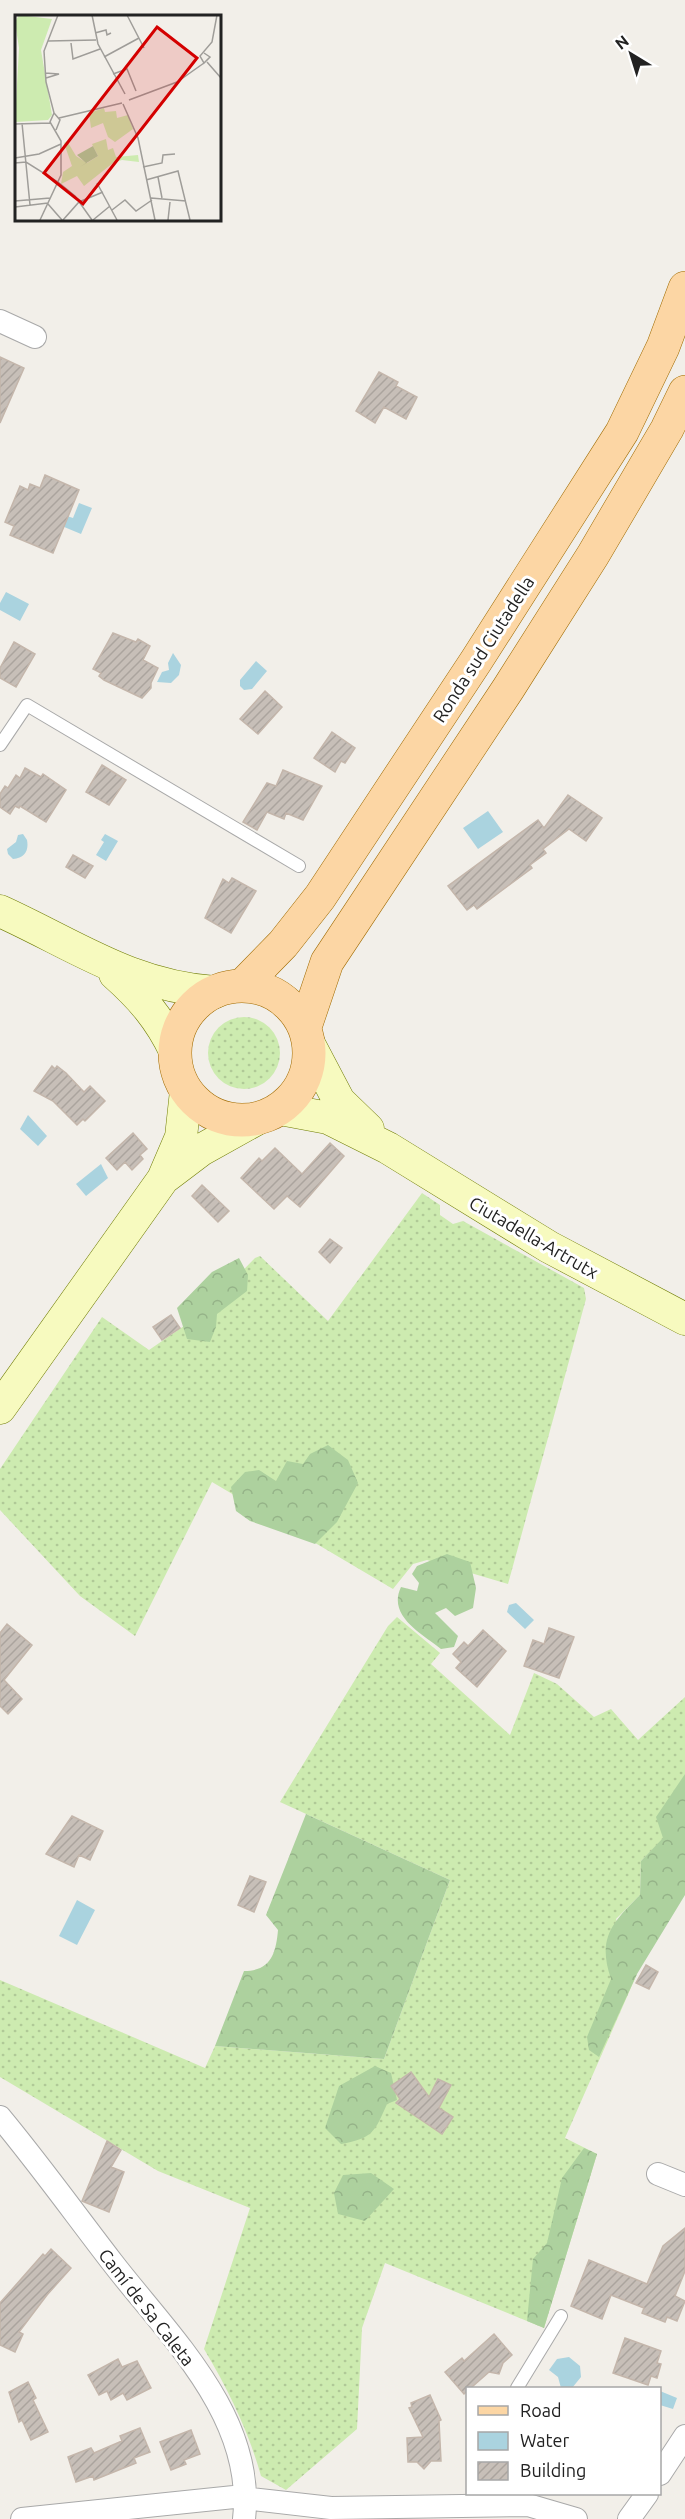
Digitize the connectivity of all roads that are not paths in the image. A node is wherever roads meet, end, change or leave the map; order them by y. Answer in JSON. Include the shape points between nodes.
{"nodes":[{"id":1,"x":685,"y":288,"type":"edge"},
{"id":2,"x":0,"y":321,"type":"edge"},
{"id":3,"x":36,"y":337,"type":"dead end"},
{"id":4,"x":685,"y":392,"type":"edge"},
{"id":5,"x":0,"y":745,"type":"edge"},
{"id":6,"x":299,"y":866,"type":"dead end"},
{"id":7,"x":0,"y":911,"type":"edge"},
{"id":8,"x":100,"y":962,"type":"junction"},
{"id":9,"x":228,"y":989,"type":"junction"},
{"id":10,"x":307,"y":1036,"type":"junction"},
{"id":11,"x":175,"y":1051,"type":"junction"},
{"id":12,"x":186,"y":1091,"type":"junction"},
{"id":13,"x":267,"y":1115,"type":"junction"},
{"id":14,"x":388,"y":1148,"type":"junction"},
{"id":15,"x":163,"y":1179,"type":"junction"},
{"id":16,"x":685,"y":1318,"type":"edge"},
{"id":17,"x":0,"y":1408,"type":"edge"},
{"id":18,"x":0,"y":2118,"type":"edge"},
{"id":19,"x":658,"y":2174,"type":"dead end"},
{"id":20,"x":685,"y":2184,"type":"edge"},
{"id":21,"x":561,"y":2316,"type":"dead end"},
{"id":22,"x":518,"y":2387,"type":"edge"},
{"id":23,"x":685,"y":2436,"type":"edge"},
{"id":24,"x":661,"y":2472,"type":"edge"},
{"id":25,"x":645,"y":2495,"type":"edge"},
{"id":26,"x":470,"y":2500,"type":"edge"},
{"id":27,"x":245,"y":2508,"type":"edge"},
{"id":28,"x":22,"y":2519,"type":"edge"},
{"id":29,"x":576,"y":2519,"type":"edge"},
{"id":30,"x":629,"y":2519,"type":"edge"}],
"edges":[{"from":1,"to":9,"type":"main road","name":"Ronda sud Ciutadella","via":[[663,347],[622,432],[482,651],[320,897],[283,944]]},
{"from":2,"to":3,"type":"street"},
{"from":4,"to":10,"type":"main road","via":[[593,555],[327,962]]},
{"from":5,"to":6,"type":"lane","via":[[27,705]]},
{"from":7,"to":8,"type":"street"},
{"from":8,"to":9,"type":"street","via":[[161,985]]},
{"from":8,"to":11,"type":"street","via":[[147,1004]]},
{"from":9,"to":10,"type":"main road","via":[[262,988],[280,997],[295,1010]]},
{"from":9,"to":11,"type":"main road","via":[[204,998],[189,1011],[179,1030]]},
{"from":10,"to":13,"type":"main road","via":[[309,1063],[304,1081],[294,1097]]},
{"from":10,"to":14,"type":"street","name":"Ciutadella-Artrutx","via":[[339,1101]]},
{"from":11,"to":12,"type":"main road","via":[[177,1072]]},
{"from":12,"to":13,"type":"main road","via":[[199,1106],[216,1116],[235,1121]]},
{"from":12,"to":15,"type":"street","via":[[181,1137]]},
{"from":13,"to":14,"type":"street","name":"Ciutadella-Artrutx","via":[[328,1118]]},
{"from":13,"to":15,"type":"street","via":[[201,1150]]},
{"from":14,"to":16,"type":"street","name":"Ciutadella-Artrutx","via":[[549,1247]]},
{"from":15,"to":17,"type":"street"},
{"from":18,"to":27,"type":"street","name":"Camí de Sa Caleta","via":[[166,2329],[212,2394],[240,2454]]},
{"from":19,"to":20,"type":"street"},
{"from":21,"to":22,"type":"lane"},
{"from":23,"to":24,"type":"street"},
{"from":25,"to":30,"type":"street"},
{"from":26,"to":27,"type":"street","via":[[331,2508]]},
{"from":26,"to":29,"type":"street","via":[[528,2505]]},
{"from":27,"to":28,"type":"street","via":[[217,2497]]}]}
